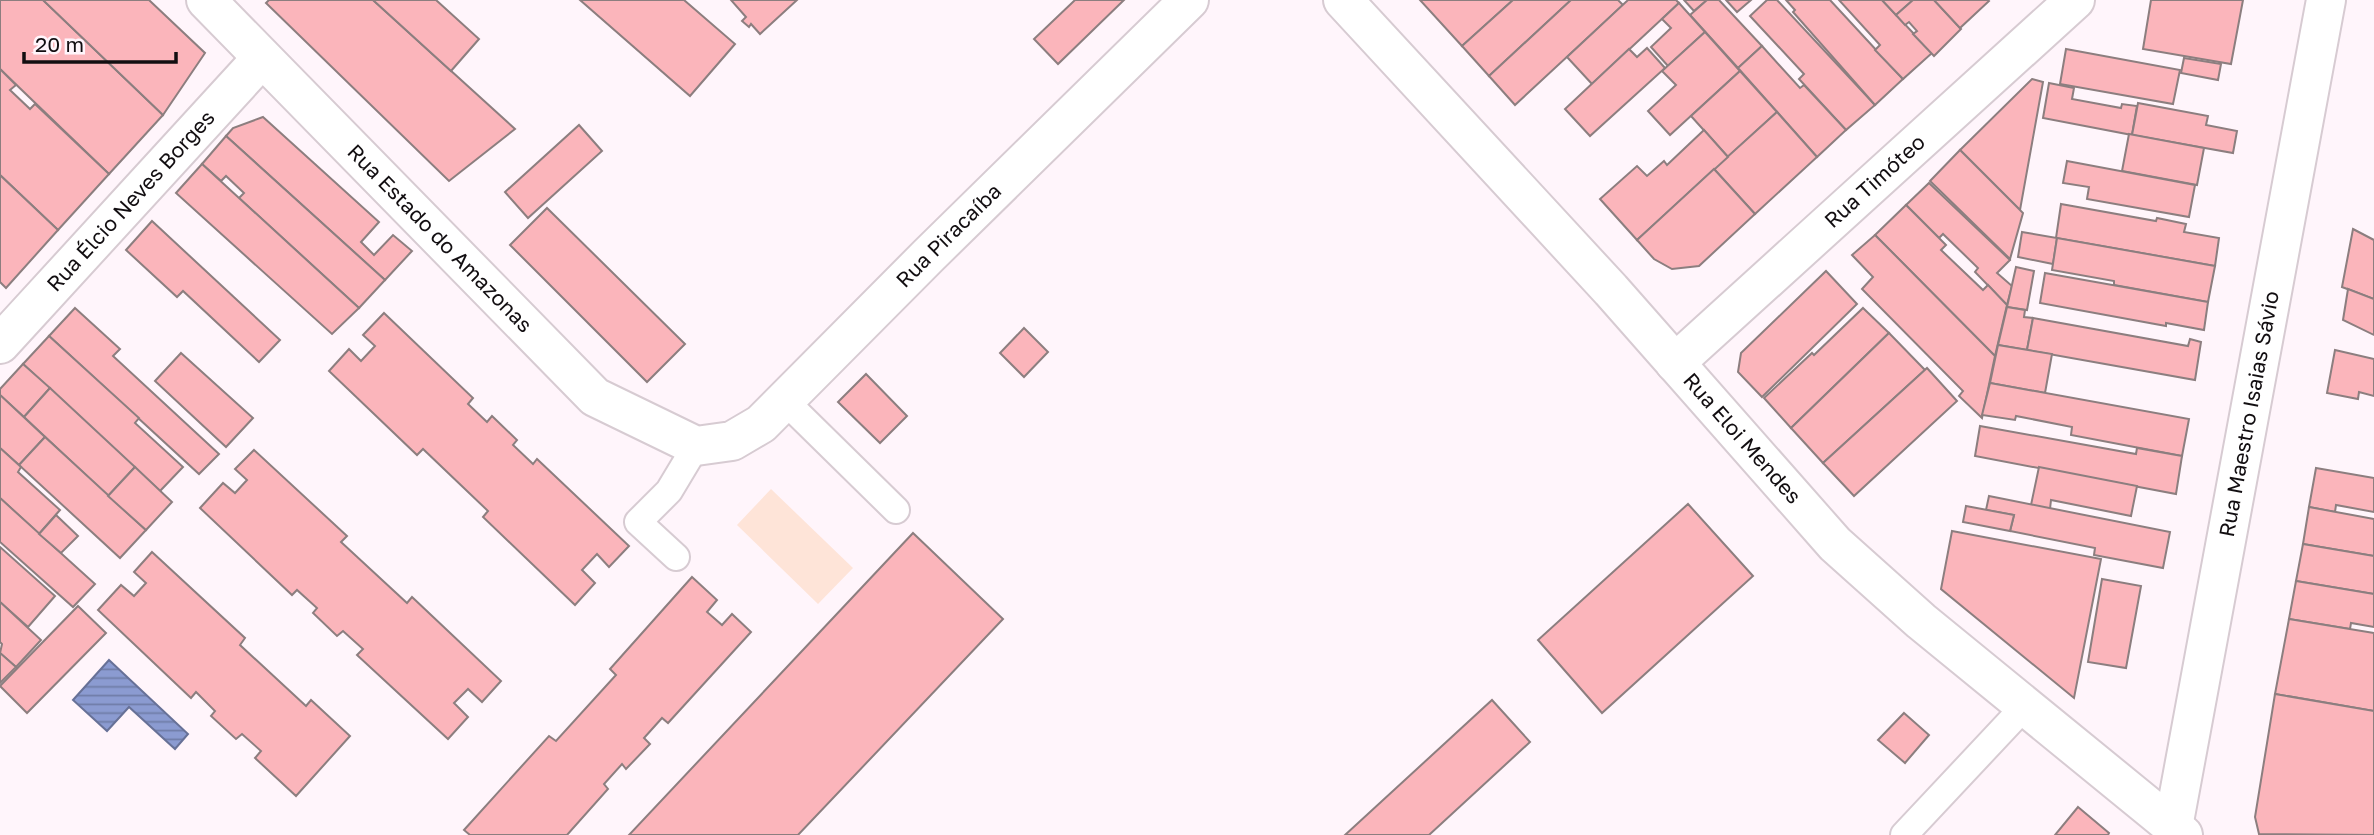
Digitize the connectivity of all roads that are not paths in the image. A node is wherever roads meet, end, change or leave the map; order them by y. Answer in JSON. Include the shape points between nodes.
{"nodes":[{"id":1,"x":206,"y":0,"type":"edge"},
{"id":2,"x":1189,"y":0,"type":"edge"},
{"id":3,"x":1343,"y":0,"type":"edge"},
{"id":4,"x":2075,"y":0,"type":"edge"},
{"id":5,"x":2326,"y":0,"type":"edge"},
{"id":6,"x":262,"y":58,"type":"junction"},
{"id":7,"x":0,"y":344,"type":"edge"},
{"id":8,"x":1675,"y":363,"type":"junction"},
{"id":9,"x":784,"y":400,"type":"junction"},
{"id":10,"x":696,"y":446,"type":"junction"},
{"id":11,"x":896,"y":510,"type":"dead end"},
{"id":12,"x":676,"y":557,"type":"dead end"},
{"id":13,"x":2025,"y":706,"type":"junction"},
{"id":14,"x":2178,"y":831,"type":"edge"},
{"id":15,"x":1904,"y":835,"type":"edge"}],
"edges":[{"from":1,"to":6,"type":"street","name":"Rua Estado do Amazonas"},
{"from":2,"to":9,"type":"street","name":"Rua Piracaíba"},
{"from":3,"to":8,"type":"street","name":"Rua Eloi Mendes"},
{"from":4,"to":8,"type":"street","name":"Rua Timóteo"},
{"from":5,"to":14,"type":"street","name":"Rua Maestro Isaias Sávio"},
{"from":6,"to":7,"type":"street","name":"Rua Élcio Neves Borges"},
{"from":6,"to":10,"type":"street","name":"Rua Estado do Amazonas","via":[[595,397]]},
{"from":8,"to":13,"type":"street","name":"Rua Eloi Mendes","via":[[1835,544]]},
{"from":9,"to":10,"type":"street","name":"Rua Piracaíba","via":[[761,424],[732,441]]},
{"from":9,"to":11,"type":"lane"},
{"from":10,"to":12,"type":"lane","via":[[670,491],[638,522]]},
{"from":13,"to":14,"type":"street","name":"Rua Eloi Mendes"},
{"from":13,"to":15,"type":"lane"}]}
